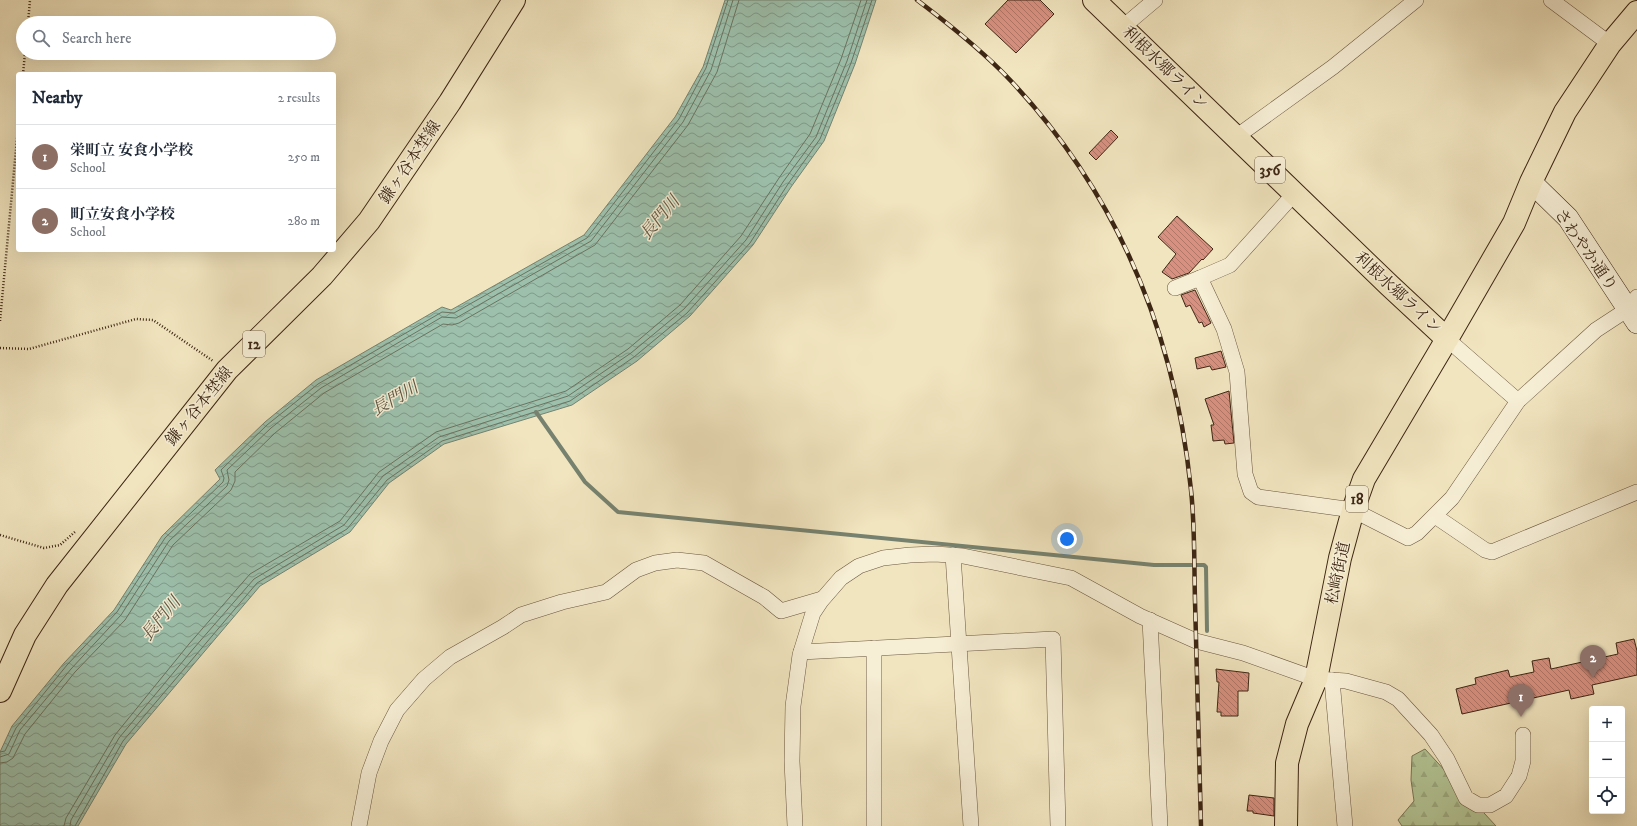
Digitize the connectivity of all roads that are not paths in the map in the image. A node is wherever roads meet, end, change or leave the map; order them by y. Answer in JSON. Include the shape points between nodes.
{"nodes":[{"id":1,"x":514,"y":0,"type":"edge"},
{"id":2,"x":1094,"y":0,"type":"edge"},
{"id":3,"x":1155,"y":0,"type":"edge"},
{"id":4,"x":1416,"y":0,"type":"edge"},
{"id":5,"x":1551,"y":0,"type":"edge"},
{"id":6,"x":1637,"y":12,"type":"edge"},
{"id":7,"x":1122,"y":27,"type":"junction"},
{"id":8,"x":1610,"y":44,"type":"junction"},
{"id":9,"x":1236,"y":137,"type":"junction"},
{"id":10,"x":1531,"y":182,"type":"junction"},
{"id":11,"x":1294,"y":194,"type":"junction"},
{"id":12,"x":1200,"y":278,"type":"junction"},
{"id":13,"x":1175,"y":288,"type":"dead end"},
{"id":14,"x":1634,"y":310,"type":"edge"},
{"id":15,"x":1447,"y":339,"type":"junction"},
{"id":16,"x":1518,"y":401,"type":"junction"},
{"id":17,"x":1637,"y":492,"type":"edge"},
{"id":18,"x":1353,"y":510,"type":"junction"},
{"id":19,"x":1435,"y":516,"type":"junction"},
{"id":20,"x":953,"y":555,"type":"junction"},
{"id":21,"x":822,"y":599,"type":"junction"},
{"id":22,"x":1150,"y":620,"type":"junction"},
{"id":23,"x":960,"y":644,"type":"junction"},
{"id":24,"x":874,"y":648,"type":"junction"},
{"id":25,"x":801,"y":652,"type":"junction"},
{"id":26,"x":1324,"y":680,"type":"junction"},
{"id":27,"x":0,"y":691,"type":"edge"},
{"id":28,"x":1523,"y":735,"type":"dead end"},
{"id":29,"x":359,"y":826,"type":"edge"},
{"id":30,"x":795,"y":826,"type":"edge"},
{"id":31,"x":874,"y":826,"type":"edge"},
{"id":32,"x":971,"y":826,"type":"edge"},
{"id":33,"x":1058,"y":826,"type":"edge"},
{"id":34,"x":1160,"y":826,"type":"edge"},
{"id":35,"x":1286,"y":826,"type":"edge"},
{"id":36,"x":1345,"y":826,"type":"edge"}],
"edges":[{"from":1,"to":27,"type":"main road","name":"鎌ヶ谷本埜線","number":"12","via":[[450,102],[370,221],[316,282],[227,370],[57,585],[25,635]]},
{"from":2,"to":7,"type":"main road","name":"利根水郷ライン","number":"356"},
{"from":3,"to":7,"type":"street"},
{"from":4,"to":9,"type":"street","via":[[1333,67]]},
{"from":5,"to":8,"type":"street"},
{"from":6,"to":8,"type":"main road","name":"利根水郷ライン"},
{"from":7,"to":9,"type":"main road","name":"利根水郷ライン","number":"356"},
{"from":8,"to":10,"type":"main road","name":"利根水郷ライン","via":[[1565,112]]},
{"from":9,"to":11,"type":"main road","name":"利根水郷ライン","number":"356"},
{"from":10,"to":14,"type":"street","name":"さわやか通り","via":[[1568,218]]},
{"from":10,"to":15,"type":"main road","name":"利根水郷ライン","via":[[1514,222]]},
{"from":11,"to":12,"type":"street","via":[[1230,265]]},
{"from":11,"to":15,"type":"main road","name":"利根水郷ライン","number":"356"},
{"from":12,"to":13,"type":"street"},
{"from":12,"to":18,"type":"street","via":[[1224,329],[1237,372],[1245,474],[1251,492],[1258,497]]},
{"from":14,"to":16,"type":"street","via":[[1596,330]]},
{"from":15,"to":16,"type":"street"},
{"from":15,"to":18,"type":"main road","name":"松崎街道","number":"18","via":[[1364,479]]},
{"from":16,"to":19,"type":"street","via":[[1452,498]]},
{"from":17,"to":19,"type":"street","via":[[1492,552],[1485,550]]},
{"from":18,"to":19,"type":"street","via":[[1408,538],[1417,534]]},
{"from":18,"to":26,"type":"main road","name":"松崎街道","number":"18","via":[[1340,558]]},
{"from":20,"to":21,"type":"street","via":[[883,558],[858,566],[841,578]]},
{"from":20,"to":22,"type":"street","via":[[1071,578]]},
{"from":20,"to":23,"type":"street"},
{"from":21,"to":25,"type":"street","via":[[813,613]]},
{"from":21,"to":29,"type":"street","via":[[781,611],[764,598],[704,563],[677,560],[655,563],[636,570],[606,592],[520,615],[450,657],[424,679],[396,710],[369,773]]},
{"from":22,"to":26,"type":"street","via":[[1196,641],[1243,652]]},
{"from":22,"to":34,"type":"street"},
{"from":23,"to":24,"type":"street"},
{"from":23,"to":32,"type":"street"},
{"from":23,"to":33,"type":"street","via":[[1053,638]]},
{"from":24,"to":25,"type":"street"},
{"from":24,"to":31,"type":"street"},
{"from":25,"to":30,"type":"street","via":[[792,730]]},
{"from":26,"to":28,"type":"street","via":[[1346,682],[1386,692],[1398,699],[1431,735],[1447,759],[1466,798],[1478,805],[1490,805],[1506,796],[1518,776],[1523,761]]},
{"from":26,"to":35,"type":"main road","name":"松崎街道","number":"18","via":[[1297,724],[1286,763]]},
{"from":26,"to":36,"type":"street"}]}
